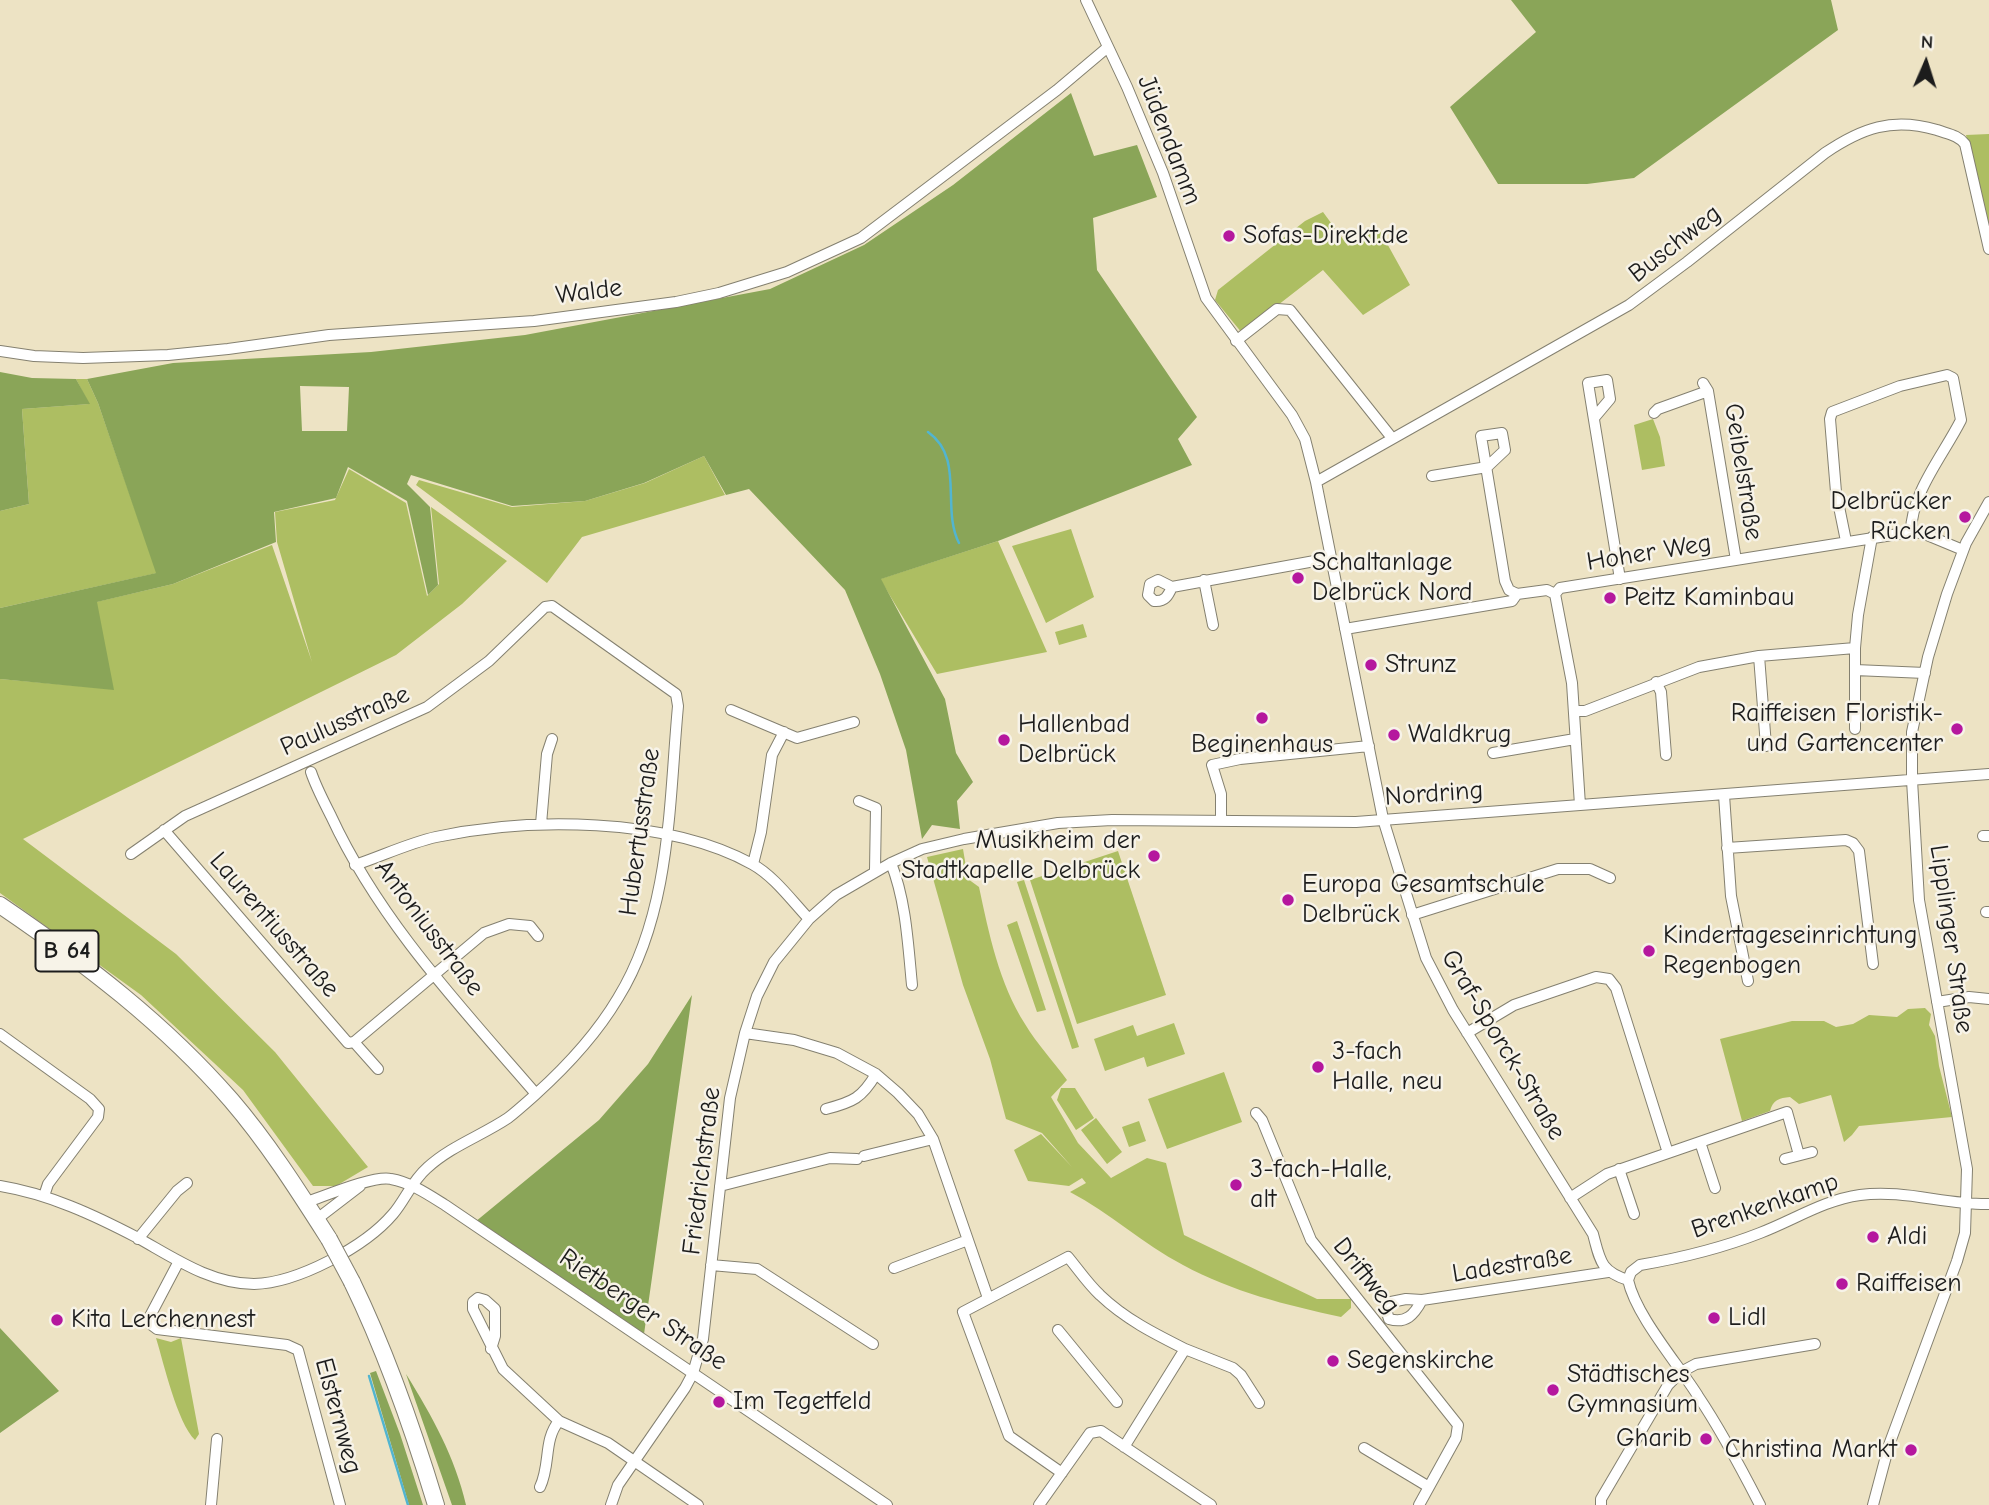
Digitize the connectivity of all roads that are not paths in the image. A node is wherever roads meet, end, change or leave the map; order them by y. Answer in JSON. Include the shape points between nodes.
{"nodes":[{"id":1,"x":1086,"y":0,"type":"edge"},
{"id":2,"x":1108,"y":47,"type":"junction"},
{"id":3,"x":1989,"y":249,"type":"edge"},
{"id":4,"x":1206,"y":298,"type":"joint"},
{"id":5,"x":1236,"y":341,"type":"junction"},
{"id":6,"x":0,"y":351,"type":"edge"},
{"id":7,"x":1654,"y":413,"type":"dead end"},
{"id":8,"x":1594,"y":418,"type":"dead end"},
{"id":9,"x":1392,"y":438,"type":"junction"},
{"id":10,"x":1432,"y":476,"type":"dead end"},
{"id":11,"x":1316,"y":482,"type":"junction"},
{"id":12,"x":1989,"y":502,"type":"edge"},
{"id":13,"x":1911,"y":532,"type":"junction"},
{"id":14,"x":1872,"y":537,"type":"junction"},
{"id":15,"x":1846,"y":541,"type":"junction"},
{"id":16,"x":1963,"y":550,"type":"junction"},
{"id":17,"x":1331,"y":558,"type":"junction"},
{"id":18,"x":1736,"y":560,"type":"junction"},
{"id":19,"x":1620,"y":579,"type":"junction"},
{"id":20,"x":1204,"y":580,"type":"junction"},
{"id":21,"x":1172,"y":587,"type":"dead end"},
{"id":22,"x":1517,"y":594,"type":"junction"},
{"id":23,"x":1555,"y":594,"type":"junction"},
{"id":24,"x":559,"y":611,"type":"joint"},
{"id":25,"x":1213,"y":625,"type":"dead end"},
{"id":26,"x":1345,"y":629,"type":"junction"},
{"id":27,"x":1855,"y":648,"type":"junction"},
{"id":28,"x":1759,"y":656,"type":"junction"},
{"id":29,"x":1855,"y":670,"type":"junction"},
{"id":30,"x":1925,"y":673,"type":"junction"},
{"id":31,"x":1656,"y":682,"type":"junction"},
{"id":32,"x":731,"y":710,"type":"dead end"},
{"id":33,"x":1574,"y":711,"type":"junction"},
{"id":34,"x":854,"y":722,"type":"dead end"},
{"id":35,"x":1855,"y":729,"type":"dead end"},
{"id":36,"x":784,"y":732,"type":"junction"},
{"id":37,"x":552,"y":738,"type":"dead end"},
{"id":38,"x":1575,"y":739,"type":"junction"},
{"id":39,"x":1368,"y":746,"type":"junction"},
{"id":40,"x":1766,"y":746,"type":"dead end"},
{"id":41,"x":1493,"y":753,"type":"dead end"},
{"id":42,"x":1666,"y":755,"type":"dead end"},
{"id":43,"x":315,"y":757,"type":"junction"},
{"id":44,"x":300,"y":765,"type":"junction"},
{"id":45,"x":311,"y":772,"type":"junction"},
{"id":46,"x":1989,"y":774,"type":"edge"},
{"id":47,"x":1912,"y":780,"type":"junction"},
{"id":48,"x":1724,"y":795,"type":"junction"},
{"id":49,"x":859,"y":801,"type":"dead end"},
{"id":50,"x":1580,"y":805,"type":"junction"},
{"id":51,"x":1383,"y":819,"type":"junction"},
{"id":52,"x":1221,"y":821,"type":"junction"},
{"id":53,"x":541,"y":824,"type":"junction"},
{"id":54,"x":164,"y":830,"type":"junction"},
{"id":55,"x":666,"y":835,"type":"junction"},
{"id":56,"x":1727,"y":848,"type":"junction"},
{"id":57,"x":131,"y":854,"type":"dead end"},
{"id":58,"x":891,"y":863,"type":"junction"},
{"id":59,"x":753,"y":864,"type":"junction"},
{"id":60,"x":355,"y":865,"type":"junction"},
{"id":61,"x":876,"y":870,"type":"junction"},
{"id":62,"x":1610,"y":878,"type":"dead end"},
{"id":63,"x":0,"y":905,"type":"edge"},
{"id":64,"x":1412,"y":915,"type":"junction"},
{"id":65,"x":810,"y":919,"type":"junction"},
{"id":66,"x":538,"y":936,"type":"dead end"},
{"id":67,"x":1873,"y":964,"type":"dead end"},
{"id":68,"x":433,"y":975,"type":"junction"},
{"id":69,"x":1748,"y":981,"type":"dead end"},
{"id":70,"x":912,"y":985,"type":"dead end"},
{"id":71,"x":1989,"y":999,"type":"edge"},
{"id":72,"x":1937,"y":1002,"type":"junction"},
{"id":73,"x":745,"y":1033,"type":"junction"},
{"id":74,"x":1467,"y":1033,"type":"junction"},
{"id":75,"x":0,"y":1034,"type":"edge"},
{"id":76,"x":354,"y":1042,"type":"junction"},
{"id":77,"x":378,"y":1069,"type":"dead end"},
{"id":78,"x":876,"y":1074,"type":"junction"},
{"id":79,"x":536,"y":1094,"type":"junction"},
{"id":80,"x":826,"y":1110,"type":"dead end"},
{"id":81,"x":1256,"y":1113,"type":"dead end"},
{"id":82,"x":933,"y":1139,"type":"junction"},
{"id":83,"x":1700,"y":1142,"type":"junction"},
{"id":84,"x":1812,"y":1152,"type":"dead end"},
{"id":85,"x":1668,"y":1153,"type":"junction"},
{"id":86,"x":1799,"y":1155,"type":"junction"},
{"id":87,"x":1785,"y":1159,"type":"dead end"},
{"id":88,"x":1619,"y":1170,"type":"junction"},
{"id":89,"x":187,"y":1183,"type":"dead end"},
{"id":90,"x":363,"y":1184,"type":"junction"},
{"id":91,"x":0,"y":1186,"type":"edge"},
{"id":92,"x":412,"y":1186,"type":"junction"},
{"id":93,"x":720,"y":1186,"type":"junction"},
{"id":94,"x":1716,"y":1188,"type":"dead end"},
{"id":95,"x":44,"y":1196,"type":"junction"},
{"id":96,"x":1570,"y":1198,"type":"junction"},
{"id":97,"x":307,"y":1202,"type":"junction"},
{"id":98,"x":1989,"y":1204,"type":"edge"},
{"id":99,"x":1966,"y":1205,"type":"junction"},
{"id":100,"x":1634,"y":1214,"type":"dead end"},
{"id":101,"x":317,"y":1219,"type":"junction"},
{"id":102,"x":138,"y":1239,"type":"junction"},
{"id":103,"x":968,"y":1240,"type":"junction"},
{"id":104,"x":178,"y":1261,"type":"junction"},
{"id":105,"x":711,"y":1265,"type":"junction"},
{"id":106,"x":894,"y":1268,"type":"dead end"},
{"id":107,"x":1608,"y":1272,"type":"junction"},
{"id":108,"x":1628,"y":1280,"type":"junction"},
{"id":109,"x":988,"y":1298,"type":"junction"},
{"id":110,"x":1422,"y":1300,"type":"junction"},
{"id":111,"x":1389,"y":1319,"type":"junction"},
{"id":112,"x":1380,"y":1326,"type":"junction"},
{"id":113,"x":1058,"y":1330,"type":"dead end"},
{"id":114,"x":873,"y":1344,"type":"dead end"},
{"id":115,"x":1815,"y":1344,"type":"dead end"},
{"id":116,"x":491,"y":1349,"type":"dead end"},
{"id":117,"x":1185,"y":1349,"type":"junction"},
{"id":118,"x":1681,"y":1372,"type":"junction"},
{"id":119,"x":693,"y":1373,"type":"junction"},
{"id":120,"x":1117,"y":1402,"type":"dead end"},
{"id":121,"x":1259,"y":1403,"type":"dead end"},
{"id":122,"x":559,"y":1421,"type":"junction"},
{"id":123,"x":218,"y":1439,"type":"dead end"},
{"id":124,"x":1124,"y":1447,"type":"junction"},
{"id":125,"x":1364,"y":1448,"type":"dead end"},
{"id":126,"x":634,"y":1462,"type":"junction"},
{"id":127,"x":1062,"y":1473,"type":"junction"},
{"id":128,"x":540,"y":1487,"type":"dead end"},
{"id":129,"x":1429,"y":1487,"type":"junction"},
{"id":130,"x":1758,"y":1502,"type":"edge"},
{"id":131,"x":211,"y":1505,"type":"edge"},
{"id":132,"x":340,"y":1505,"type":"edge"},
{"id":133,"x":436,"y":1505,"type":"edge"},
{"id":134,"x":611,"y":1505,"type":"edge"},
{"id":135,"x":698,"y":1505,"type":"edge"},
{"id":136,"x":887,"y":1505,"type":"edge"},
{"id":137,"x":1039,"y":1505,"type":"edge"},
{"id":138,"x":1211,"y":1505,"type":"edge"},
{"id":139,"x":1419,"y":1505,"type":"edge"},
{"id":140,"x":1601,"y":1505,"type":"edge"},
{"id":141,"x":1873,"y":1505,"type":"edge"}],
"edges":[{"from":1,"to":2,"type":"street","name":"Jüdendamm"},
{"from":2,"to":4,"type":"street","name":"Jüdendamm","via":[[1163,173]]},
{"from":2,"to":6,"type":"street","name":"Walde","via":[[861,238],[788,272],[719,293],[534,321],[329,335],[168,355],[83,358]]},
{"from":3,"to":9,"type":"street","name":"Buschweg","via":[[1965,145],[1959,137],[1901,124],[1868,128],[1825,153],[1629,305]]},
{"from":4,"to":5,"type":"street","name":"Graf-Sporck-Straße"},
{"from":5,"to":9,"type":"street","via":[[1277,309],[1290,310]]},
{"from":5,"to":11,"type":"street","name":"Graf-Sporck-Straße","via":[[1292,415]]},
{"from":7,"to":18,"type":"street","name":"Geibelstraße","via":[[1705,387]]},
{"from":8,"to":19,"type":"street"},
{"from":9,"to":11,"type":"street","name":"Buschweg"},
{"from":10,"to":22,"type":"street","via":[[1487,467],[1505,582]]},
{"from":11,"to":17,"type":"street","name":"Graf-Sporck-Straße"},
{"from":12,"to":16,"type":"street","name":"Lipplinger Straße"},
{"from":13,"to":14,"type":"street","name":"Hoher Weg"},
{"from":13,"to":15,"type":"street","via":[[1921,494],[1961,421],[1953,379],[1947,375],[1900,386],[1832,412],[1836,492]]},
{"from":13,"to":16,"type":"street","name":"Hoher Weg"},
{"from":14,"to":15,"type":"street","name":"Hoher Weg"},
{"from":14,"to":27,"type":"street"},
{"from":15,"to":18,"type":"street","name":"Hoher Weg"},
{"from":16,"to":30,"type":"street","name":"Lipplinger Straße"},
{"from":17,"to":20,"type":"street"},
{"from":17,"to":26,"type":"street","name":"Graf-Sporck-Straße"},
{"from":18,"to":19,"type":"street","name":"Hoher Weg"},
{"from":19,"to":23,"type":"street","name":"Hoher Weg","via":[[1560,588]]},
{"from":20,"to":21,"type":"street"},
{"from":20,"to":25,"type":"street"},
{"from":22,"to":23,"type":"street","name":"Hoher Weg","via":[[1547,590]]},
{"from":22,"to":26,"type":"street","name":"Hoher Weg","via":[[1512,601]]},
{"from":23,"to":33,"type":"street"},
{"from":24,"to":43,"type":"street","name":"Paulusstraße","via":[[545,607],[489,661],[427,707]]},
{"from":24,"to":55,"type":"street","name":"Hubertusstraße","via":[[676,694]]},
{"from":26,"to":39,"type":"street","name":"Graf-Sporck-Straße"},
{"from":27,"to":28,"type":"street"},
{"from":27,"to":29,"type":"street"},
{"from":28,"to":31,"type":"street","via":[[1699,667]]},
{"from":28,"to":40,"type":"street"},
{"from":29,"to":30,"type":"street"},
{"from":29,"to":35,"type":"street"},
{"from":30,"to":47,"type":"street","name":"Lipplinger Straße","via":[[1912,732]]},
{"from":31,"to":33,"type":"street","via":[[1585,711]]},
{"from":31,"to":42,"type":"street","via":[[1661,692]]},
{"from":32,"to":36,"type":"street"},
{"from":33,"to":38,"type":"street"},
{"from":34,"to":36,"type":"street","via":[[797,738]]},
{"from":36,"to":59,"type":"street","via":[[772,755]]},
{"from":37,"to":53,"type":"street"},
{"from":38,"to":41,"type":"street"},
{"from":38,"to":50,"type":"street"},
{"from":39,"to":51,"type":"street","name":"Graf-Sporck-Straße"},
{"from":39,"to":52,"type":"street","via":[[1212,765],[1221,794]]},
{"from":43,"to":44,"type":"street","name":"Paulusstraße"},
{"from":43,"to":45,"type":"street"},
{"from":44,"to":45,"type":"street"},
{"from":44,"to":54,"type":"street","name":"Paulusstraße","via":[[185,816]]},
{"from":45,"to":60,"type":"street","name":"Antoniusstraße"},
{"from":46,"to":47,"type":"street","name":"Nordring"},
{"from":47,"to":48,"type":"street","name":"Nordring"},
{"from":47,"to":72,"type":"street","name":"Lipplinger Straße","via":[[1919,900]]},
{"from":48,"to":50,"type":"street","name":"Nordring"},
{"from":48,"to":56,"type":"street"},
{"from":49,"to":61,"type":"street","via":[[876,808]]},
{"from":50,"to":51,"type":"street","name":"Nordring"},
{"from":51,"to":52,"type":"street","name":"Nordring"},
{"from":51,"to":64,"type":"street","name":"Graf-Sporck-Straße"},
{"from":52,"to":58,"type":"street","name":"Nordring","via":[[1112,820],[1036,826],[922,849]]},
{"from":53,"to":55,"type":"street"},
{"from":53,"to":60,"type":"street","via":[[497,826],[433,838]]},
{"from":54,"to":57,"type":"street","name":"Paulusstraße"},
{"from":54,"to":76,"type":"street","name":"Laurentiusstraße","via":[[348,1043]]},
{"from":55,"to":59,"type":"street"},
{"from":55,"to":79,"type":"street","name":"Hubertusstraße","via":[[659,889],[644,943],[619,997],[583,1048]]},
{"from":56,"to":67,"type":"street","via":[[1853,843],[1859,851]]},
{"from":56,"to":69,"type":"street"},
{"from":58,"to":61,"type":"street"},
{"from":58,"to":70,"type":"street","via":[[905,923]]},
{"from":59,"to":65,"type":"street"},
{"from":60,"to":68,"type":"street","name":"Antoniusstraße"},
{"from":61,"to":65,"type":"street","name":"Friedrichstraße","via":[[836,895]]},
{"from":62,"to":64,"type":"street","via":[[1590,869],[1558,869]]},
{"from":63,"to":97,"type":"main road","number":"B 64","via":[[130,1001],[187,1054],[232,1101]]},
{"from":64,"to":74,"type":"street","name":"Graf-Sporck-Straße","via":[[1426,958]]},
{"from":65,"to":73,"type":"street","name":"Friedrichstraße","via":[[774,962]]},
{"from":66,"to":68,"type":"street","via":[[530,926],[509,924],[484,933]]},
{"from":68,"to":76,"type":"street"},
{"from":68,"to":79,"type":"street","name":"Antoniusstraße"},
{"from":71,"to":72,"type":"street"},
{"from":72,"to":99,"type":"street","name":"Lipplinger Straße","via":[[1967,1169]]},
{"from":73,"to":78,"type":"street","via":[[837,1052]]},
{"from":73,"to":93,"type":"street","name":"Friedrichstraße","via":[[730,1098]]},
{"from":74,"to":85,"type":"street","via":[[1514,1005],[1595,977],[1609,979],[1616,988]]},
{"from":74,"to":96,"type":"street","name":"Graf-Sporck-Straße"},
{"from":75,"to":95,"type":"street","via":[[99,1109]]},
{"from":76,"to":77,"type":"street","name":"Laurentiusstraße"},
{"from":78,"to":80,"type":"street","via":[[866,1091],[851,1103]]},
{"from":78,"to":82,"type":"street","via":[[918,1114]]},
{"from":79,"to":92,"type":"street","name":"Hubertusstraße","via":[[508,1118],[446,1152]]},
{"from":81,"to":112,"type":"street","name":"Driftweg","via":[[1311,1240]]},
{"from":82,"to":93,"type":"street","via":[[860,1157],[830,1158]]},
{"from":82,"to":103,"type":"street"},
{"from":83,"to":85,"type":"street"},
{"from":83,"to":86,"type":"street","via":[[1787,1112]]},
{"from":83,"to":94,"type":"street"},
{"from":84,"to":86,"type":"street"},
{"from":85,"to":88,"type":"street"},
{"from":86,"to":87,"type":"street"},
{"from":88,"to":96,"type":"street"},
{"from":88,"to":100,"type":"street"},
{"from":89,"to":102,"type":"street"},
{"from":90,"to":92,"type":"street","name":"Rietberger Straße","via":[[390,1178]]},
{"from":90,"to":97,"type":"street","name":"Rietberger Straße"},
{"from":90,"to":101,"type":"street"},
{"from":91,"to":95,"type":"street","name":"Hubertusstraße"},
{"from":92,"to":104,"type":"street","name":"Hubertusstraße","via":[[372,1234],[283,1281],[234,1282]]},
{"from":92,"to":119,"type":"street","name":"Rietberger Straße"},
{"from":93,"to":105,"type":"street","name":"Friedrichstraße"},
{"from":95,"to":102,"type":"street","name":"Hubertusstraße"},
{"from":96,"to":107,"type":"street","name":"Graf-Sporck-Straße","via":[[1593,1234],[1600,1262]]},
{"from":97,"to":101,"type":"main road","number":"B 64"},
{"from":98,"to":99,"type":"street","name":"Brenkenkamp"},
{"from":99,"to":108,"type":"street","name":"Brenkenkamp","via":[[1880,1195],[1836,1200],[1739,1241],[1640,1265]]},
{"from":99,"to":141,"type":"street","name":"Lipplinger Straße","via":[[1957,1261],[1889,1445]]},
{"from":101,"to":133,"type":"main road","number":"B 64","bridge":true,"via":[[372,1323]]},
{"from":102,"to":104,"type":"street","name":"Hubertusstraße"},
{"from":103,"to":106,"type":"street"},
{"from":103,"to":109,"type":"street"},
{"from":104,"to":132,"type":"street","name":"Elsternweg","via":[[149,1324],[157,1329],[298,1350]]},
{"from":105,"to":114,"type":"street","via":[[757,1269]]},
{"from":105,"to":119,"type":"street","name":"Friedrichstraße","via":[[703,1339]]},
{"from":107,"to":108,"type":"street"},
{"from":107,"to":110,"type":"street","name":"Ladestraße"},
{"from":108,"to":118,"type":"street","via":[[1636,1302]]},
{"from":109,"to":117,"type":"street","via":[[1068,1257],[1114,1307]]},
{"from":109,"to":127,"type":"street","via":[[963,1312],[1009,1436]]},
{"from":110,"to":111,"type":"street","name":"Ladestraße","via":[[1406,1320]]},
{"from":110,"to":111,"type":"street","name":"Ladestraße","via":[[1391,1302],[1386,1310]]},
{"from":111,"to":112,"type":"street","name":"Ladestraße"},
{"from":112,"to":129,"type":"street","name":"Driftweg","via":[[1458,1426]]},
{"from":113,"to":120,"type":"street"},
{"from":115,"to":118,"type":"street","via":[[1696,1364]]},
{"from":116,"to":122,"type":"street","via":[[502,1368]]},
{"from":117,"to":121,"type":"street","via":[[1233,1368]]},
{"from":117,"to":124,"type":"street"},
{"from":118,"to":130,"type":"street"},
{"from":118,"to":140,"type":"street","via":[[1668,1385]]},
{"from":119,"to":126,"type":"street","name":"Friedrichstraße"},
{"from":119,"to":136,"type":"street","name":"Rietberger Straße"},
{"from":122,"to":126,"type":"street","via":[[608,1443]]},
{"from":122,"to":128,"type":"street","via":[[550,1433],[547,1473]]},
{"from":123,"to":131,"type":"street"},
{"from":124,"to":127,"type":"street","via":[[1101,1431],[1090,1433]]},
{"from":124,"to":138,"type":"street"},
{"from":125,"to":129,"type":"street"},
{"from":126,"to":134,"type":"street","name":"Friedrichstraße"},
{"from":126,"to":135,"type":"street"},
{"from":127,"to":137,"type":"street"},
{"from":129,"to":139,"type":"street","name":"Driftweg"}]}
